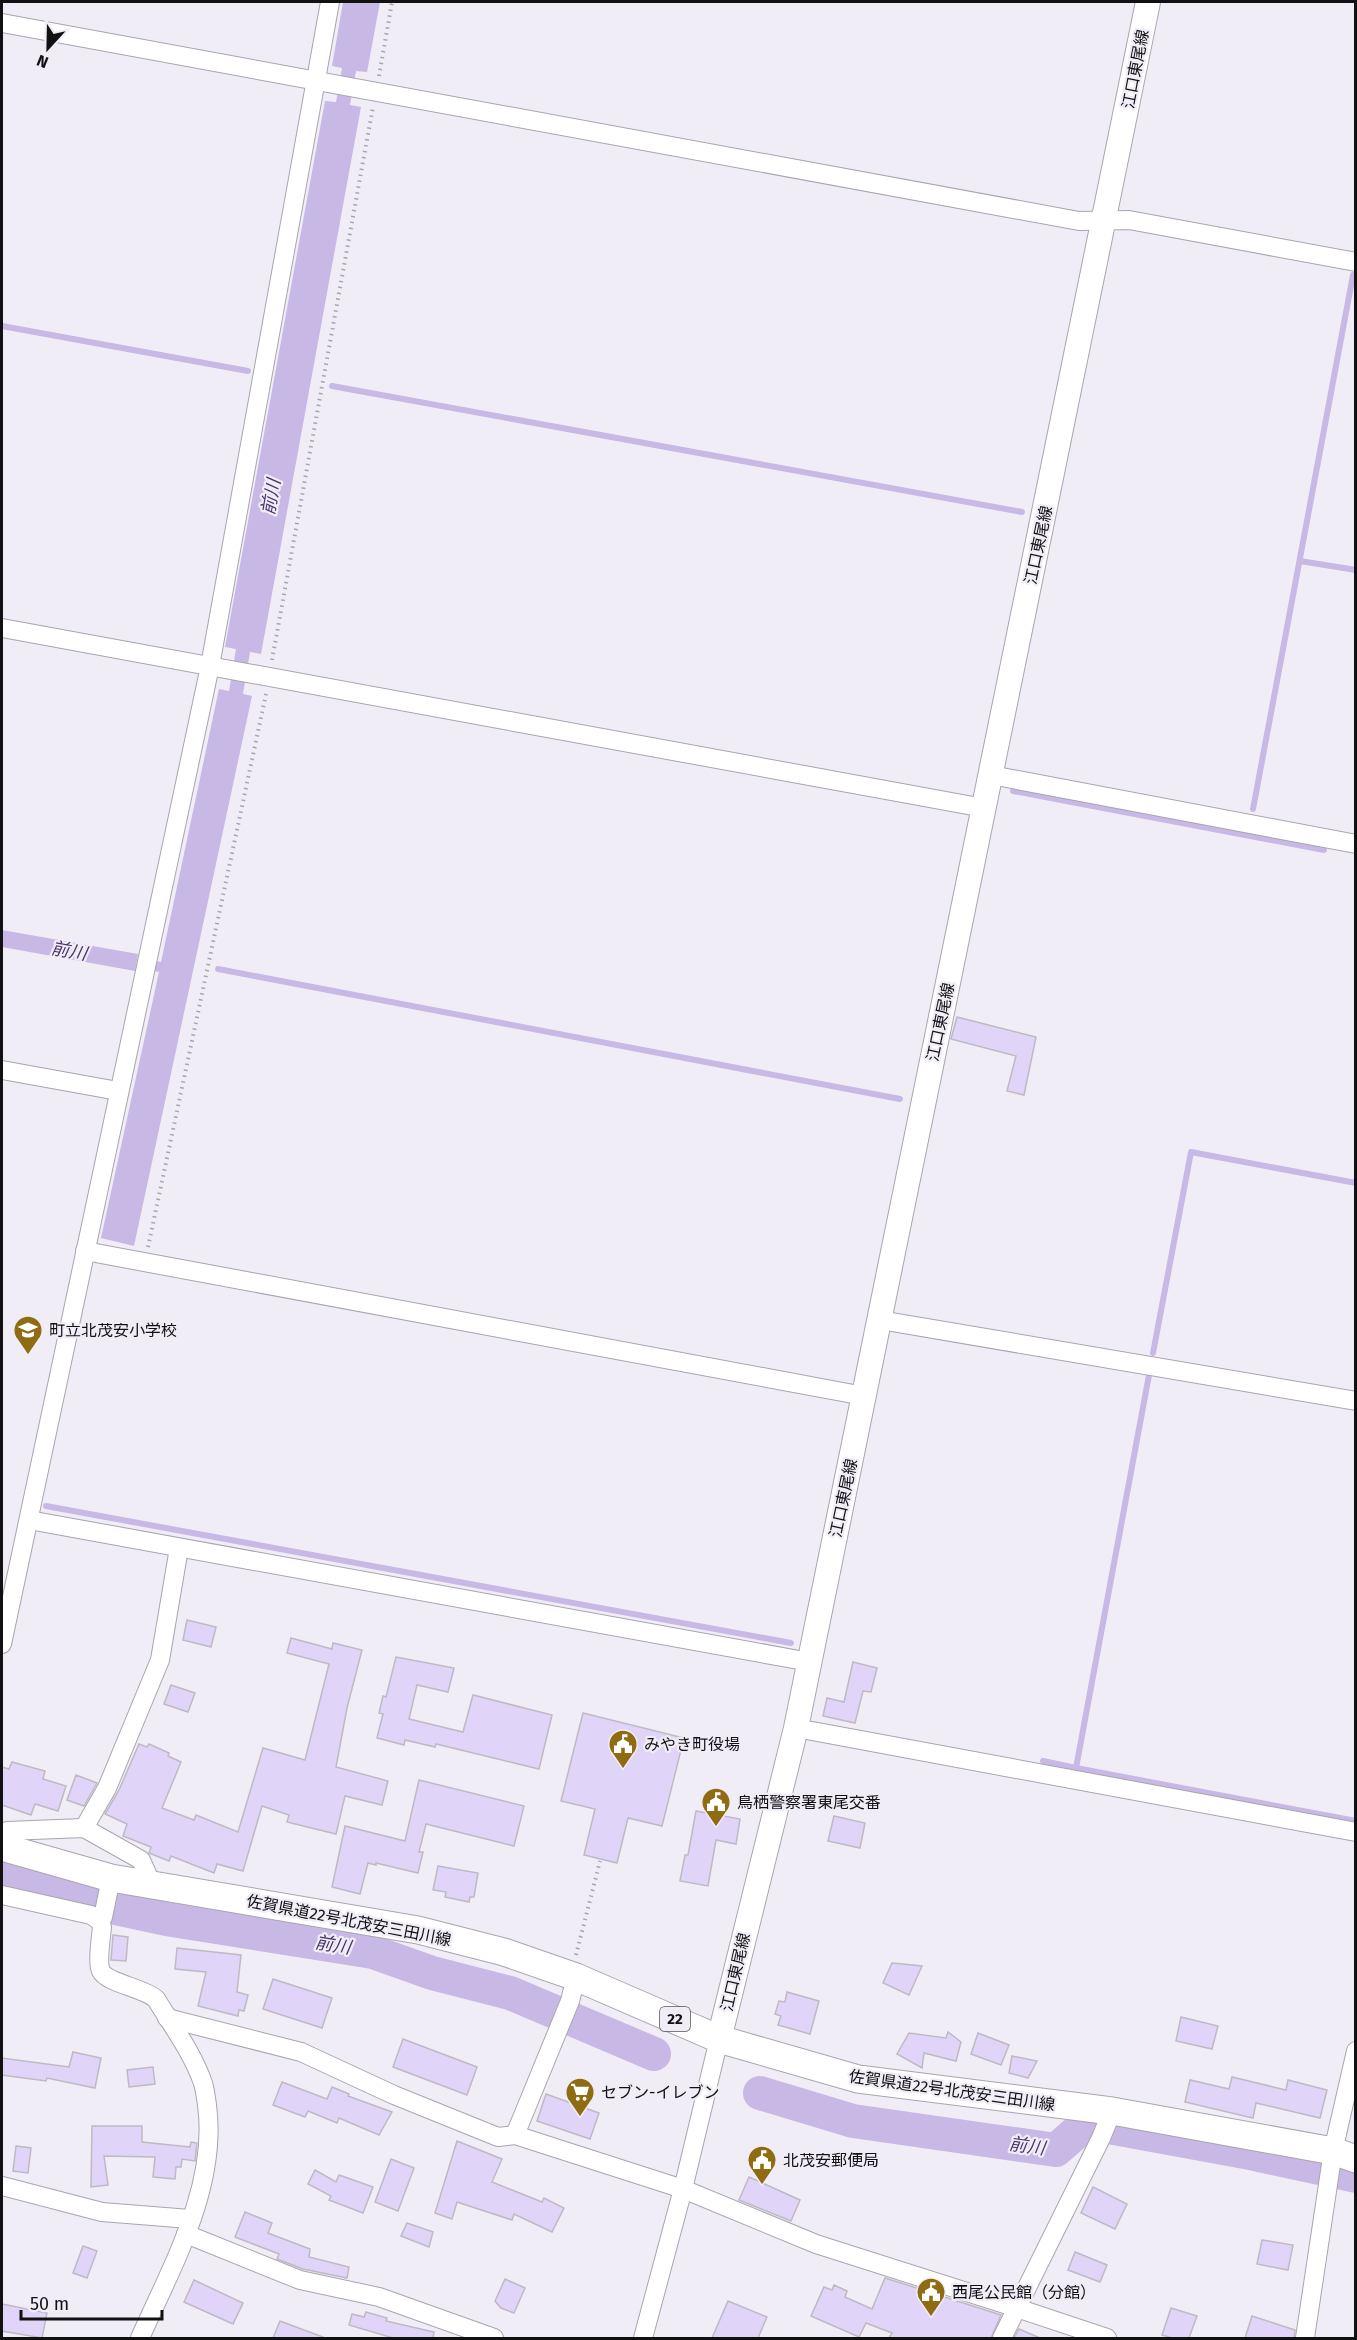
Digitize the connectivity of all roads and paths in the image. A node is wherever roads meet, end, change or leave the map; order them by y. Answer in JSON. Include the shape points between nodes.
{"nodes":[{"id":1,"x":330,"y":2,"type":"edge"},
{"id":2,"x":392,"y":2,"type":"edge"},
{"id":3,"x":1148,"y":2,"type":"edge"},
{"id":4,"x":2,"y":23,"type":"edge"},
{"id":5,"x":316,"y":81,"type":"junction"},
{"id":6,"x":376,"y":92,"type":"junction"},
{"id":7,"x":1104,"y":219,"type":"junction"},
{"id":8,"x":1356,"y":262,"type":"edge"},
{"id":9,"x":2,"y":628,"type":"edge"},
{"id":10,"x":210,"y":666,"type":"junction"},
{"id":11,"x":269,"y":677,"type":"junction"},
{"id":12,"x":991,"y":775,"type":"junction"},
{"id":13,"x":984,"y":808,"type":"junction"},
{"id":14,"x":1356,"y":844,"type":"edge"},
{"id":15,"x":2,"y":1070,"type":"edge"},
{"id":16,"x":118,"y":1091,"type":"junction"},
{"id":17,"x":85,"y":1251,"type":"junction"},
{"id":18,"x":145,"y":1262,"type":"junction"},
{"id":19,"x":880,"y":1320,"type":"junction"},
{"id":20,"x":864,"y":1396,"type":"junction"},
{"id":21,"x":1356,"y":1401,"type":"edge"},
{"id":22,"x":29,"y":1520,"type":"junction"},
{"id":23,"x":179,"y":1548,"type":"junction"},
{"id":24,"x":2,"y":1644,"type":"edge"},
{"id":25,"x":810,"y":1662,"type":"junction"},
{"id":26,"x":796,"y":1728,"type":"junction"},
{"id":27,"x":84,"y":1828,"type":"junction"},
{"id":28,"x":1356,"y":1832,"type":"edge"},
{"id":29,"x":2,"y":1833,"type":"edge"},
{"id":30,"x":2,"y":1847,"type":"edge"},
{"id":31,"x":600,"y":1861,"type":"dead end"},
{"id":32,"x":152,"y":1885,"type":"junction"},
{"id":33,"x":110,"y":1888,"type":"junction"},
{"id":34,"x":2,"y":1895,"type":"edge"},
{"id":35,"x":102,"y":1919,"type":"junction"},
{"id":36,"x":574,"y":1979,"type":"junction"},
{"id":37,"x":167,"y":2018,"type":"junction"},
{"id":38,"x":719,"y":2039,"type":"junction"},
{"id":39,"x":1356,"y":2051,"type":"edge"},
{"id":40,"x":1112,"y":2111,"type":"junction"},
{"id":41,"x":1356,"y":2118,"type":"edge"},
{"id":42,"x":515,"y":2135,"type":"junction"},
{"id":43,"x":1343,"y":2146,"type":"edge"},
{"id":44,"x":2,"y":2186,"type":"edge"},
{"id":45,"x":683,"y":2189,"type":"junction"},
{"id":46,"x":188,"y":2227,"type":"junction"},
{"id":47,"x":1017,"y":2308,"type":"junction"},
{"id":48,"x":140,"y":2338,"type":"edge"},
{"id":49,"x":495,"y":2338,"type":"edge"},
{"id":50,"x":643,"y":2338,"type":"edge"},
{"id":51,"x":1002,"y":2338,"type":"edge"},
{"id":52,"x":1107,"y":2338,"type":"edge"},
{"id":53,"x":1305,"y":2338,"type":"edge"}],
"edges":[{"from":1,"to":5,"type":"street"},
{"from":2,"to":6,"type":"path"},
{"from":3,"to":7,"type":"main road","name":"江口東尾線"},
{"from":4,"to":5,"type":"street"},
{"from":5,"to":6,"type":"street"},
{"from":5,"to":10,"type":"street"},
{"from":6,"to":7,"type":"street","via":[[1079,221]]},
{"from":6,"to":11,"type":"path"},
{"from":7,"to":8,"type":"street","via":[[1129,220]]},
{"from":7,"to":12,"type":"main road","name":"江口東尾線"},
{"from":9,"to":10,"type":"street"},
{"from":10,"to":11,"type":"street"},
{"from":10,"to":16,"type":"street"},
{"from":11,"to":13,"type":"street"},
{"from":11,"to":18,"type":"path"},
{"from":12,"to":13,"type":"main road","name":"江口東尾線"},
{"from":12,"to":14,"type":"street"},
{"from":13,"to":19,"type":"main road","name":"江口東尾線"},
{"from":15,"to":16,"type":"street"},
{"from":16,"to":17,"type":"street"},
{"from":17,"to":18,"type":"street"},
{"from":17,"to":22,"type":"street"},
{"from":18,"to":20,"type":"street"},
{"from":19,"to":20,"type":"main road","name":"江口東尾線"},
{"from":19,"to":21,"type":"street"},
{"from":20,"to":25,"type":"main road","name":"江口東尾線"},
{"from":22,"to":23,"type":"street"},
{"from":22,"to":24,"type":"street"},
{"from":23,"to":25,"type":"street"},
{"from":23,"to":27,"type":"street","via":[[160,1660],[107,1788]]},
{"from":25,"to":26,"type":"main road","name":"江口東尾線"},
{"from":26,"to":28,"type":"street"},
{"from":26,"to":38,"type":"main road","name":"江口東尾線"},
{"from":27,"to":29,"type":"street"},
{"from":27,"to":32,"type":"street","via":[[141,1860]]},
{"from":30,"to":33,"type":"main road","name":"佐賀県道22号北茂安三田川線","number":"22"},
{"from":31,"to":36,"type":"path"},
{"from":32,"to":33,"type":"main road","name":"佐賀県道22号北茂安三田川線","number":"22"},
{"from":32,"to":36,"type":"main road","name":"佐賀県道22号北茂安三田川線","number":"22","via":[[418,1930],[504,1952]]},
{"from":33,"to":35,"type":"street"},
{"from":34,"to":35,"type":"street"},
{"from":35,"to":37,"type":"street","via":[[100,1970],[105,1977],[150,1993]]},
{"from":36,"to":38,"type":"main road","name":"佐賀県道22号北茂安三田川線","number":"22"},
{"from":36,"to":42,"type":"street","via":[[560,2029]]},
{"from":37,"to":42,"type":"street","via":[[301,2052],[498,2137]]},
{"from":37,"to":46,"type":"street","via":[[204,2085],[209,2119],[208,2160]]},
{"from":38,"to":40,"type":"main road","name":"佐賀県道22号北茂安三田川線","number":"22","via":[[858,2079]]},
{"from":38,"to":45,"type":"street"},
{"from":39,"to":43,"type":"street"},
{"from":40,"to":43,"type":"main road","name":"佐賀県道22号北茂安三田川線","number":"22"},
{"from":40,"to":47,"type":"street"},
{"from":41,"to":43,"type":"street"},
{"from":42,"to":45,"type":"street"},
{"from":43,"to":53,"type":"street","via":[[1328,2179]]},
{"from":44,"to":46,"type":"street","via":[[102,2212]]},
{"from":45,"to":47,"type":"street","via":[[816,2244]]},
{"from":45,"to":50,"type":"street"},
{"from":46,"to":48,"type":"street"},
{"from":46,"to":49,"type":"street","via":[[300,2280],[379,2297]]},
{"from":47,"to":51,"type":"street"},
{"from":47,"to":52,"type":"street"}]}
